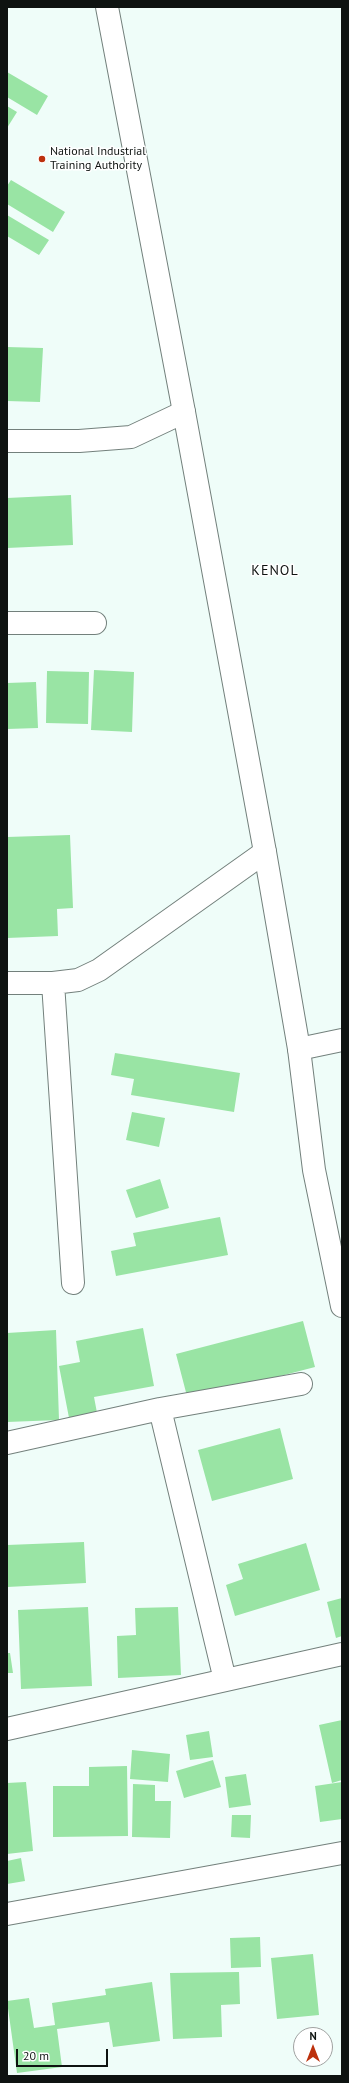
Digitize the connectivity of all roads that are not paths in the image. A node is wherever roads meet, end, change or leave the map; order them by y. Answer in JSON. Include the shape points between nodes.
{"nodes":[{"id":1,"x":107,"y":7,"type":"edge"},
{"id":2,"x":184,"y":412,"type":"junction"},
{"id":3,"x":7,"y":441,"type":"edge"},
{"id":4,"x":7,"y":623,"type":"edge"},
{"id":5,"x":95,"y":623,"type":"dead end"},
{"id":6,"x":265,"y":852,"type":"junction"},
{"id":7,"x":7,"y":983,"type":"edge"},
{"id":8,"x":53,"y":983,"type":"junction"},
{"id":9,"x":342,"y":1040,"type":"edge"},
{"id":10,"x":299,"y":1049,"type":"junction"},
{"id":11,"x":73,"y":1283,"type":"dead end"},
{"id":12,"x":342,"y":1306,"type":"edge"},
{"id":13,"x":301,"y":1384,"type":"dead end"},
{"id":14,"x":160,"y":1409,"type":"junction"},
{"id":15,"x":7,"y":1443,"type":"edge"},
{"id":16,"x":342,"y":1654,"type":"edge"},
{"id":17,"x":224,"y":1680,"type":"junction"},
{"id":18,"x":7,"y":1729,"type":"edge"},
{"id":19,"x":342,"y":1853,"type":"edge"},
{"id":20,"x":7,"y":1914,"type":"edge"}],
"edges":[{"from":1,"to":2,"type":"street"},
{"from":2,"to":3,"type":"street","via":[[131,437],[79,442]]},
{"from":2,"to":6,"type":"street"},
{"from":4,"to":5,"type":"street"},
{"from":6,"to":8,"type":"street","via":[[99,970],[78,980]]},
{"from":6,"to":10,"type":"street"},
{"from":7,"to":8,"type":"street"},
{"from":8,"to":11,"type":"street"},
{"from":9,"to":10,"type":"street"},
{"from":10,"to":12,"type":"street","via":[[314,1170]]},
{"from":13,"to":14,"type":"street"},
{"from":14,"to":15,"type":"street"},
{"from":14,"to":17,"type":"street"},
{"from":16,"to":17,"type":"street"},
{"from":17,"to":18,"type":"street"},
{"from":19,"to":20,"type":"street"}]}
